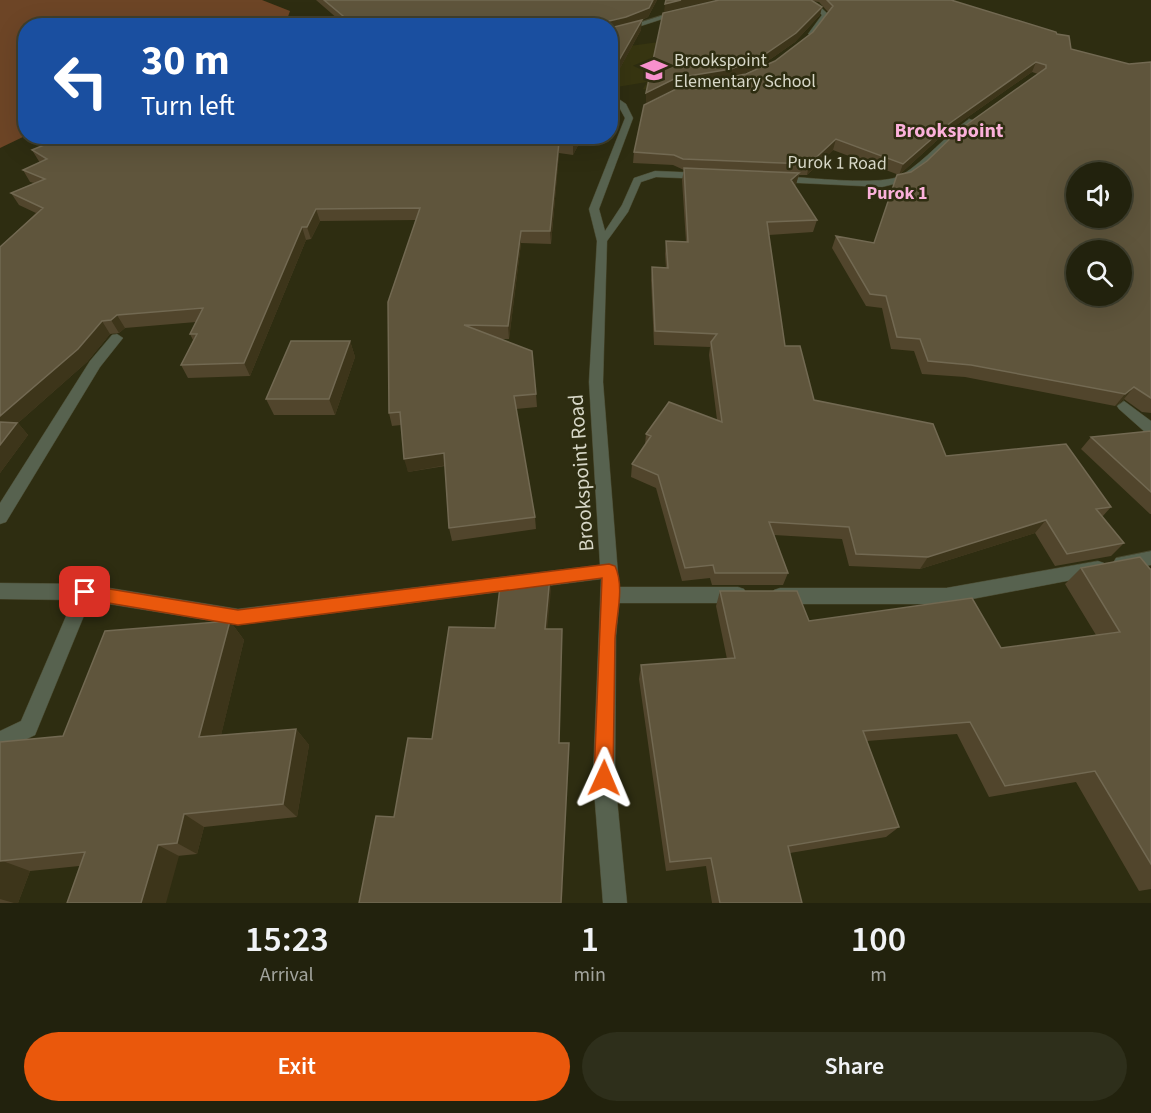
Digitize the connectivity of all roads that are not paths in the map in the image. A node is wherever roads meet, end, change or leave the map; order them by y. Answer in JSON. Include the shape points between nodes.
{"nodes":[{"id":1,"x":804,"y":0,"type":"edge"},
{"id":2,"x":690,"y":10,"type":"edge"},
{"id":3,"x":618,"y":33,"type":"edge"},
{"id":4,"x":803,"y":40,"type":"edge"},
{"id":5,"x":618,"y":102,"type":"edge"},
{"id":6,"x":979,"y":116,"type":"edge"},
{"id":7,"x":714,"y":176,"type":"edge"},
{"id":8,"x":774,"y":179,"type":"edge"},
{"id":9,"x":602,"y":241,"type":"junction"},
{"id":10,"x":117,"y":338,"type":"dead end"},
{"id":11,"x":1125,"y":406,"type":"edge"},
{"id":12,"x":1151,"y":429,"type":"edge"},
{"id":13,"x":0,"y":517,"type":"edge"},
{"id":14,"x":1151,"y":558,"type":"edge"},
{"id":15,"x":609,"y":571,"type":"junction"},
{"id":16,"x":0,"y":591,"type":"edge"},
{"id":17,"x":85,"y":592,"type":"junction"},
{"id":18,"x":611,"y":595,"type":"junction"},
{"id":19,"x":0,"y":742,"type":"edge"},
{"id":20,"x":615,"y":903,"type":"edge"}],
"edges":[{"from":1,"to":4,"type":"street","via":[[826,15]]},
{"from":2,"to":3,"type":"street"},
{"from":5,"to":9,"type":"street","name":"Brookspoint Road","via":[[633,115],[594,209]]},
{"from":6,"to":8,"type":"street","name":"Purok 1 Road","via":[[950,136],[903,179],[882,184]]},
{"from":7,"to":9,"type":"street","via":[[655,174],[637,180],[614,227]]},
{"from":9,"to":15,"type":"street","name":"Brookspoint Road","via":[[596,382]]},
{"from":10,"to":13,"type":"street","via":[[95,364]]},
{"from":11,"to":12,"type":"street"},
{"from":14,"to":18,"type":"street","via":[[945,596]]},
{"from":15,"to":17,"type":"street","via":[[238,617]]},
{"from":15,"to":18,"type":"street","name":"Brookspoint Road"},
{"from":16,"to":17,"type":"street"},
{"from":17,"to":19,"type":"street","via":[[28,728]]},
{"from":18,"to":20,"type":"street","name":"Brookspoint Road","via":[[604,778]]}]}
